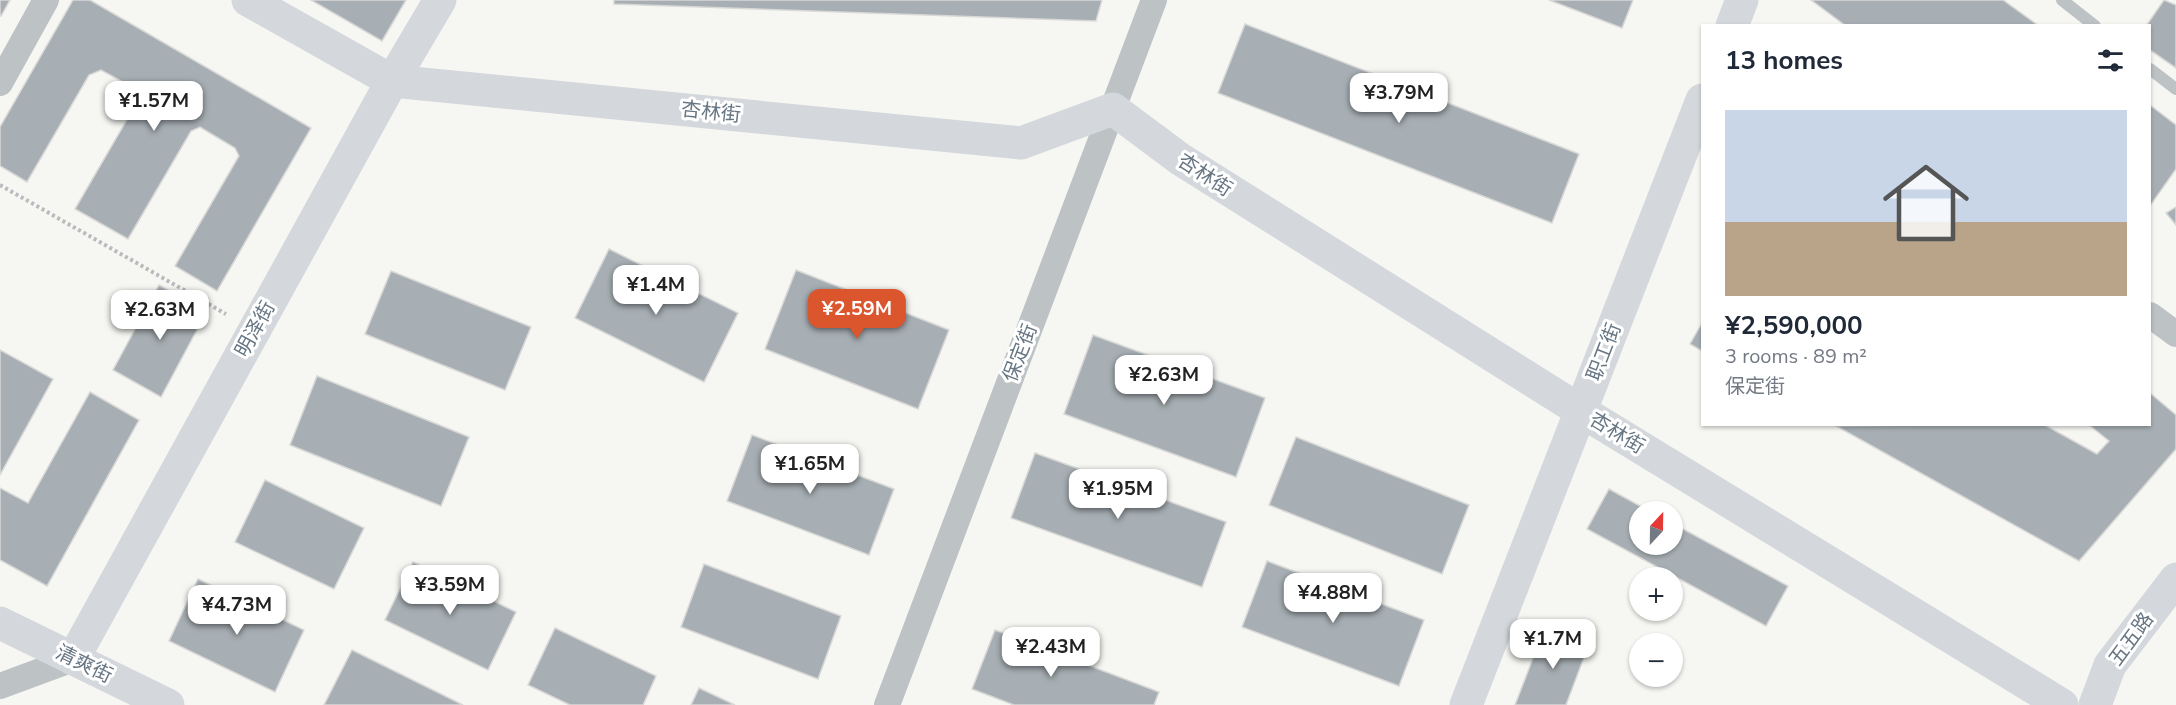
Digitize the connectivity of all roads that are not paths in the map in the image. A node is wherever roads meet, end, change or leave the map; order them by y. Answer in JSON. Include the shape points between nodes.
{"nodes":[{"id":1,"x":46,"y":0,"type":"edge"},
{"id":2,"x":248,"y":0,"type":"edge"},
{"id":3,"x":440,"y":0,"type":"edge"},
{"id":4,"x":1154,"y":0,"type":"edge"},
{"id":5,"x":2062,"y":0,"type":"edge"},
{"id":6,"x":2092,"y":24,"type":"edge"},
{"id":7,"x":2151,"y":70,"type":"edge"},
{"id":8,"x":392,"y":81,"type":"junction"},
{"id":9,"x":0,"y":83,"type":"edge"},
{"id":10,"x":2176,"y":89,"type":"edge"},
{"id":11,"x":1701,"y":103,"type":"edge"},
{"id":12,"x":1113,"y":109,"type":"junction"},
{"id":13,"x":2151,"y":316,"type":"edge"},
{"id":14,"x":2176,"y":334,"type":"edge"},
{"id":15,"x":1581,"y":411,"type":"junction"},
{"id":16,"x":2176,"y":579,"type":"edge"},
{"id":17,"x":0,"y":623,"type":"edge"},
{"id":18,"x":73,"y":659,"type":"junction"},
{"id":19,"x":0,"y":686,"type":"edge"},
{"id":20,"x":168,"y":705,"type":"edge"},
{"id":21,"x":887,"y":705,"type":"edge"},
{"id":22,"x":1466,"y":705,"type":"edge"},
{"id":23,"x":2062,"y":705,"type":"edge"},
{"id":24,"x":2095,"y":705,"type":"edge"}],
"edges":[{"from":1,"to":9,"type":"street"},
{"from":2,"to":8,"type":"street","name":"杏林街"},
{"from":3,"to":8,"type":"street","name":"明泽街"},
{"from":4,"to":12,"type":"street","name":"保定街"},
{"from":5,"to":6,"type":"lane"},
{"from":7,"to":10,"type":"lane"},
{"from":8,"to":12,"type":"street","name":"杏林街","via":[[1021,143]]},
{"from":8,"to":18,"type":"street","name":"明泽街"},
{"from":11,"to":15,"type":"street","name":"职工街"},
{"from":12,"to":15,"type":"street","name":"杏林街","via":[[1180,159]]},
{"from":12,"to":21,"type":"street","name":"保定街"},
{"from":13,"to":14,"type":"street"},
{"from":15,"to":22,"type":"street","name":"职工街"},
{"from":15,"to":23,"type":"street","name":"杏林街"},
{"from":16,"to":24,"type":"street","name":"五五路","via":[[2110,665]]},
{"from":17,"to":18,"type":"street","name":"清爽街"},
{"from":18,"to":19,"type":"street"},
{"from":18,"to":20,"type":"street","name":"清爽街"}]}
